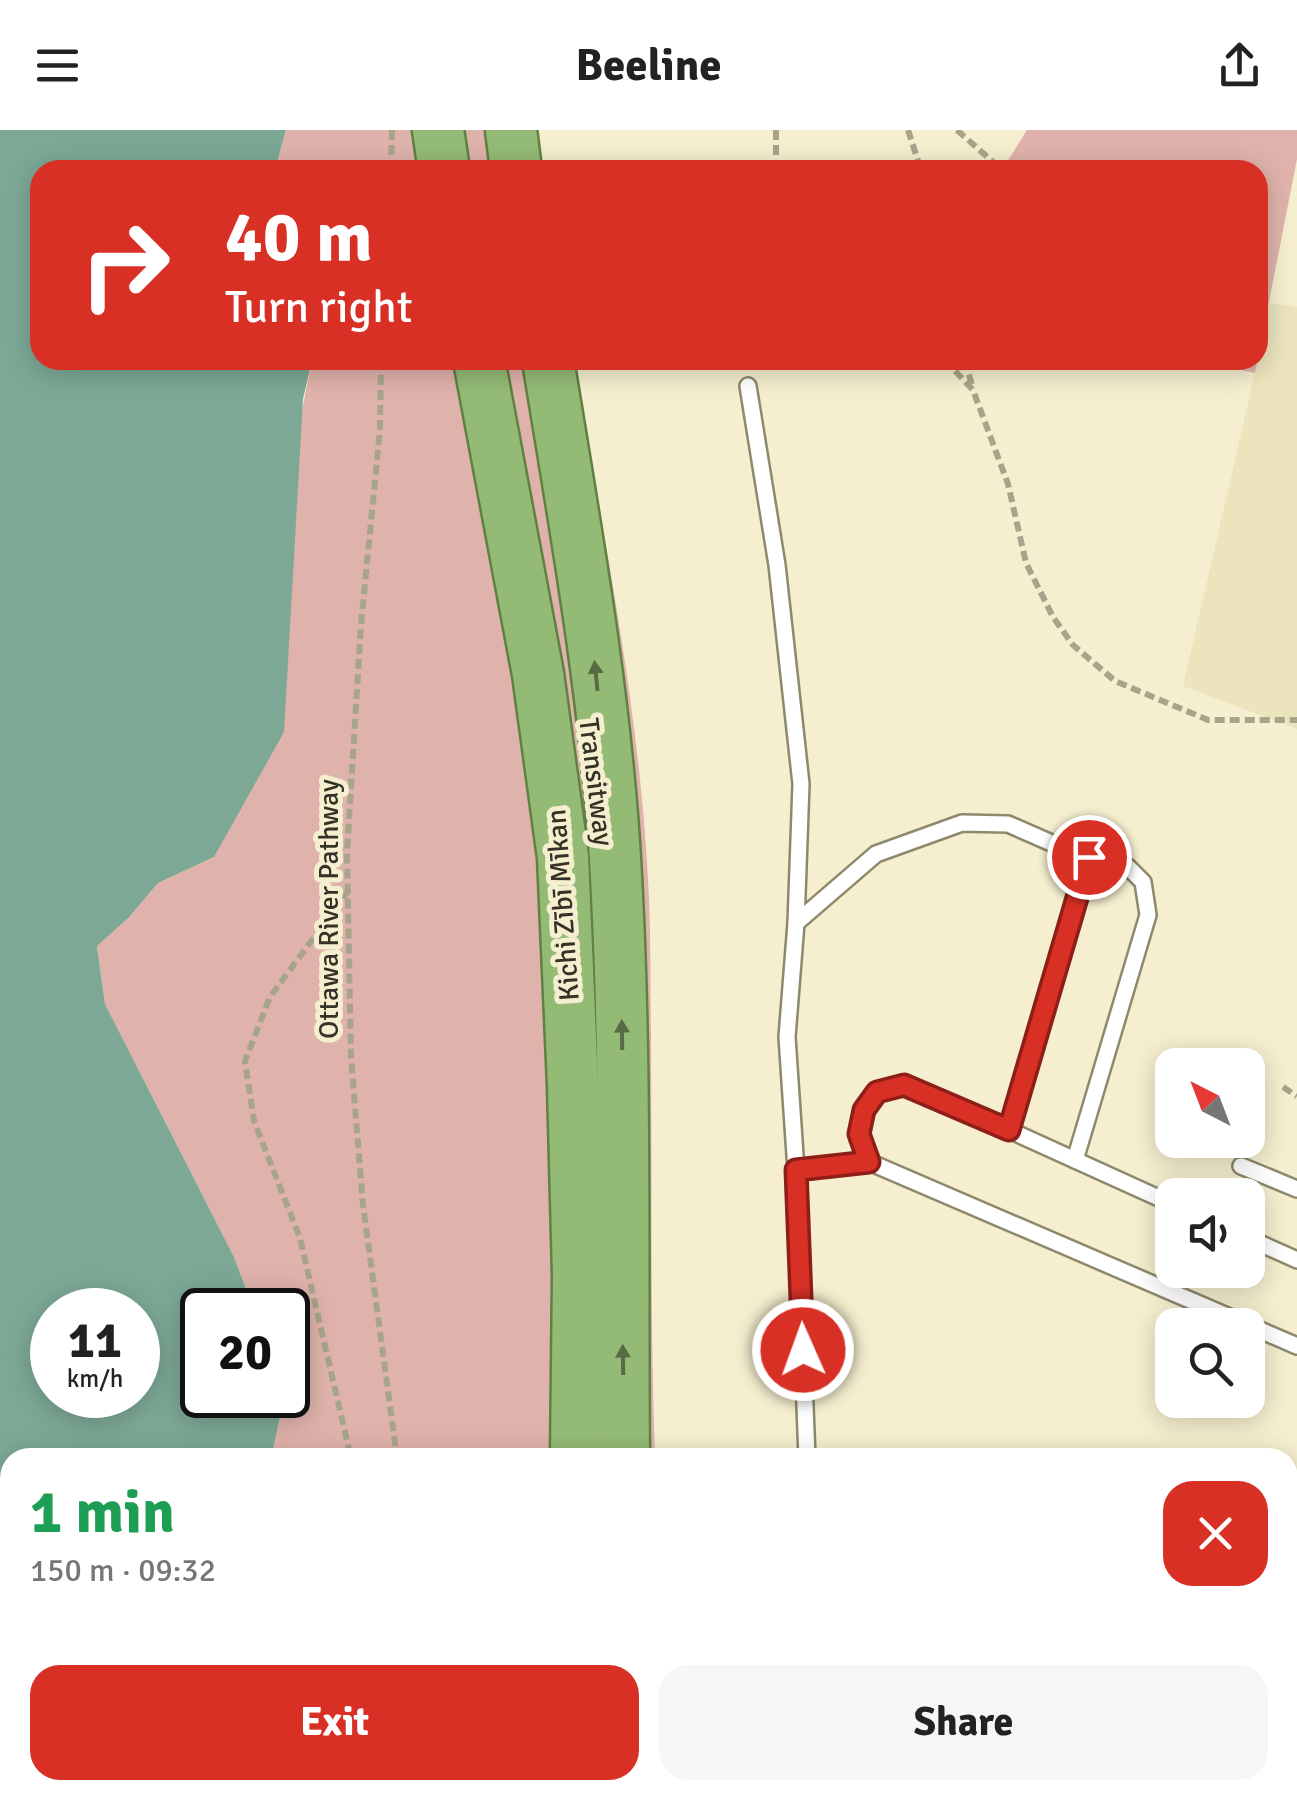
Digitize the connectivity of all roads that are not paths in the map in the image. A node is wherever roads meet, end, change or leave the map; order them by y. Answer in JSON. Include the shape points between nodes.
{"nodes":[{"id":1,"x":438,"y":130,"type":"edge"},
{"id":2,"x":511,"y":130,"type":"edge"},
{"id":3,"x":442,"y":160,"type":"edge"},
{"id":4,"x":515,"y":160,"type":"edge"},
{"id":5,"x":481,"y":370,"type":"edge"},
{"id":6,"x":550,"y":370,"type":"edge"},
{"id":7,"x":748,"y":386,"type":"dead end"},
{"id":8,"x":1089,"y":857,"type":"junction"},
{"id":9,"x":796,"y":923,"type":"junction"},
{"id":10,"x":590,"y":1088,"type":"dead end"},
{"id":11,"x":1009,"y":1130,"type":"junction"},
{"id":12,"x":1075,"y":1160,"type":"junction"},
{"id":13,"x":869,"y":1162,"type":"junction"},
{"id":14,"x":1241,"y":1166,"type":"dead end"},
{"id":15,"x":796,"y":1170,"type":"junction"},
{"id":16,"x":1297,"y":1189,"type":"edge"},
{"id":17,"x":1155,"y":1196,"type":"edge"},
{"id":18,"x":1265,"y":1246,"type":"edge"},
{"id":19,"x":1297,"y":1260,"type":"edge"},
{"id":20,"x":578,"y":1276,"type":"junction"},
{"id":21,"x":1297,"y":1346,"type":"edge"},
{"id":22,"x":576,"y":1448,"type":"edge"},
{"id":23,"x":624,"y":1448,"type":"edge"},
{"id":24,"x":808,"y":1448,"type":"edge"}],
"edges":[{"from":1,"to":3,"type":"highway"},
{"from":2,"to":4,"type":"highway"},
{"from":5,"to":20,"type":"highway","name":"Kichi Zībī Mīkan","via":[[538,674],[563,856]]},
{"from":23,"to":6,"type":"highway","name":"Kichi Zībī Mīkan","one_way":true,"via":[[622,999],[613,838],[590,616]]},
{"from":7,"to":9,"type":"lane","via":[[778,565],[800,784]]},
{"from":8,"to":9,"type":"lane","via":[[1008,824],[962,823],[876,854]]},
{"from":8,"to":11,"type":"lane"},
{"from":8,"to":12,"type":"lane","via":[[1136,874],[1148,915]]},
{"from":9,"to":15,"type":"lane","via":[[787,1037]]},
{"from":10,"to":20,"type":"lane"},
{"from":11,"to":12,"type":"lane"},
{"from":11,"to":13,"type":"lane","via":[[904,1085],[877,1092],[864,1110],[859,1134]]},
{"from":12,"to":17,"type":"lane"},
{"from":13,"to":15,"type":"lane"},
{"from":13,"to":21,"type":"lane"},
{"from":14,"to":16,"type":"lane"},
{"from":15,"to":24,"type":"lane"},
{"from":18,"to":19,"type":"lane"},
{"from":20,"to":22,"type":"highway","name":"Kichi Zībī Mīkan"}]}
